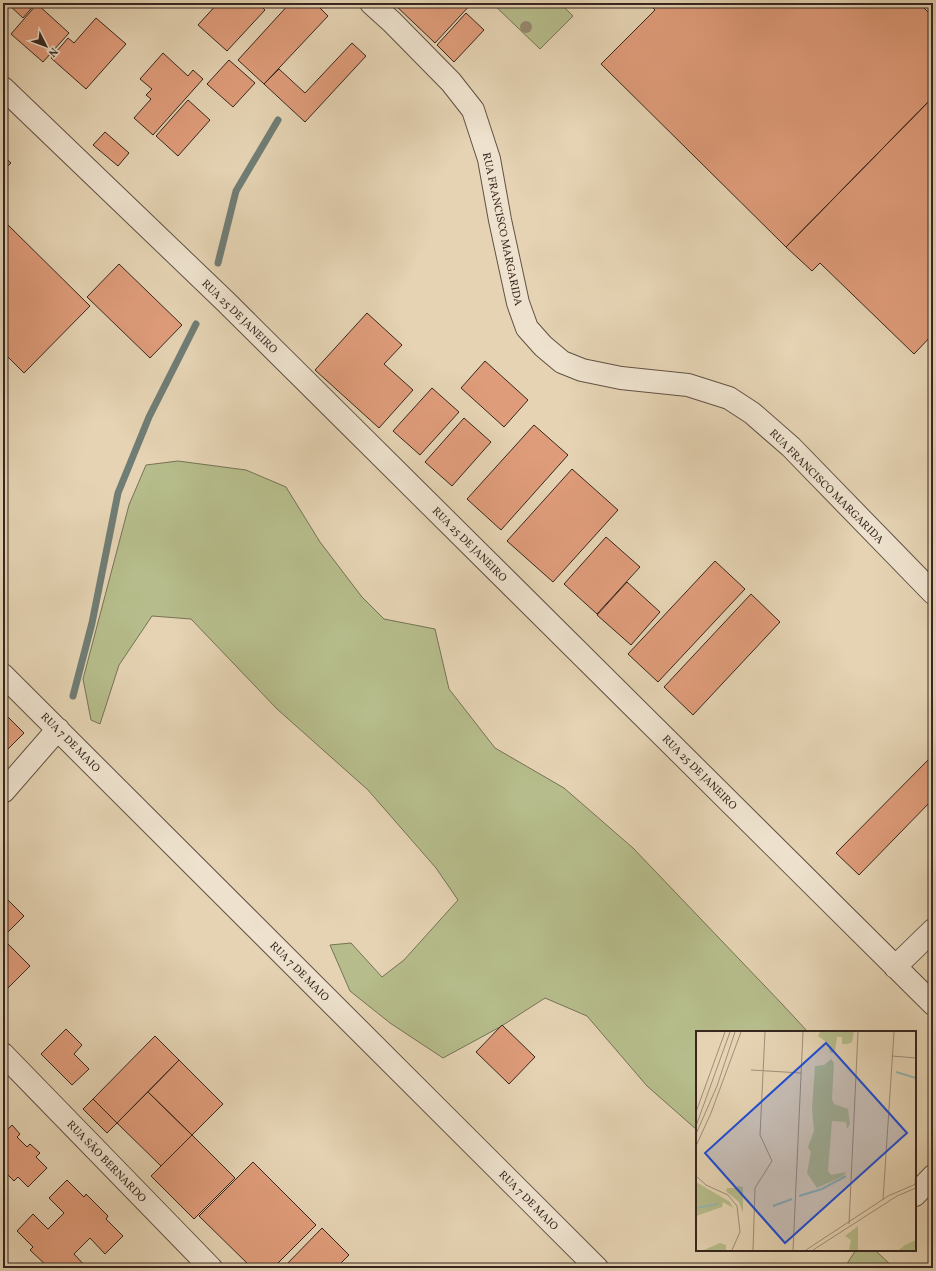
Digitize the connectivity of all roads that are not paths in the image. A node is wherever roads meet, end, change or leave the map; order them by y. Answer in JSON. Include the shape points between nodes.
{"nodes":[{"id":1,"x":371,"y":3,"type":"edge"},
{"id":2,"x":3,"y":88,"type":"edge"},
{"id":3,"x":933,"y":593,"type":"edge"},
{"id":4,"x":3,"y":674,"type":"edge"},
{"id":5,"x":58,"y":729,"type":"junction"},
{"id":6,"x":4,"y":791,"type":"edge"},
{"id":7,"x":933,"y":930,"type":"edge"},
{"id":8,"x":895,"y":967,"type":"junction"},
{"id":9,"x":933,"y":1004,"type":"edge"},
{"id":10,"x":3,"y":1054,"type":"edge"},
{"id":11,"x":933,"y":1176,"type":"edge"},
{"id":12,"x":916,"y":1194,"type":"edge"},
{"id":13,"x":211,"y":1268,"type":"edge"},
{"id":14,"x":597,"y":1268,"type":"edge"}],
"edges":[{"from":1,"to":3,"type":"street","name":"RUA FRANCISCO MARGARIDA","via":[[451,82],[473,110],[489,159],[518,303],[526,328],[543,346],[562,362],[582,370],[621,378],[688,385],[729,398],[752,413],[791,447]]},
{"from":2,"to":8,"type":"street","name":"RUA 25 DE JANEIRO","via":[[231,307]]},
{"from":4,"to":5,"type":"street","name":"RUA 7 DE MAIO"},
{"from":5,"to":6,"type":"street"},
{"from":5,"to":14,"type":"street","name":"RUA 7 DE MAIO"},
{"from":7,"to":8,"type":"street"},
{"from":8,"to":9,"type":"street","name":"RUA 25 DE JANEIRO"},
{"from":10,"to":13,"type":"street","name":"RUA SÃO BERNARDO"},
{"from":11,"to":12,"type":"street"}]}
